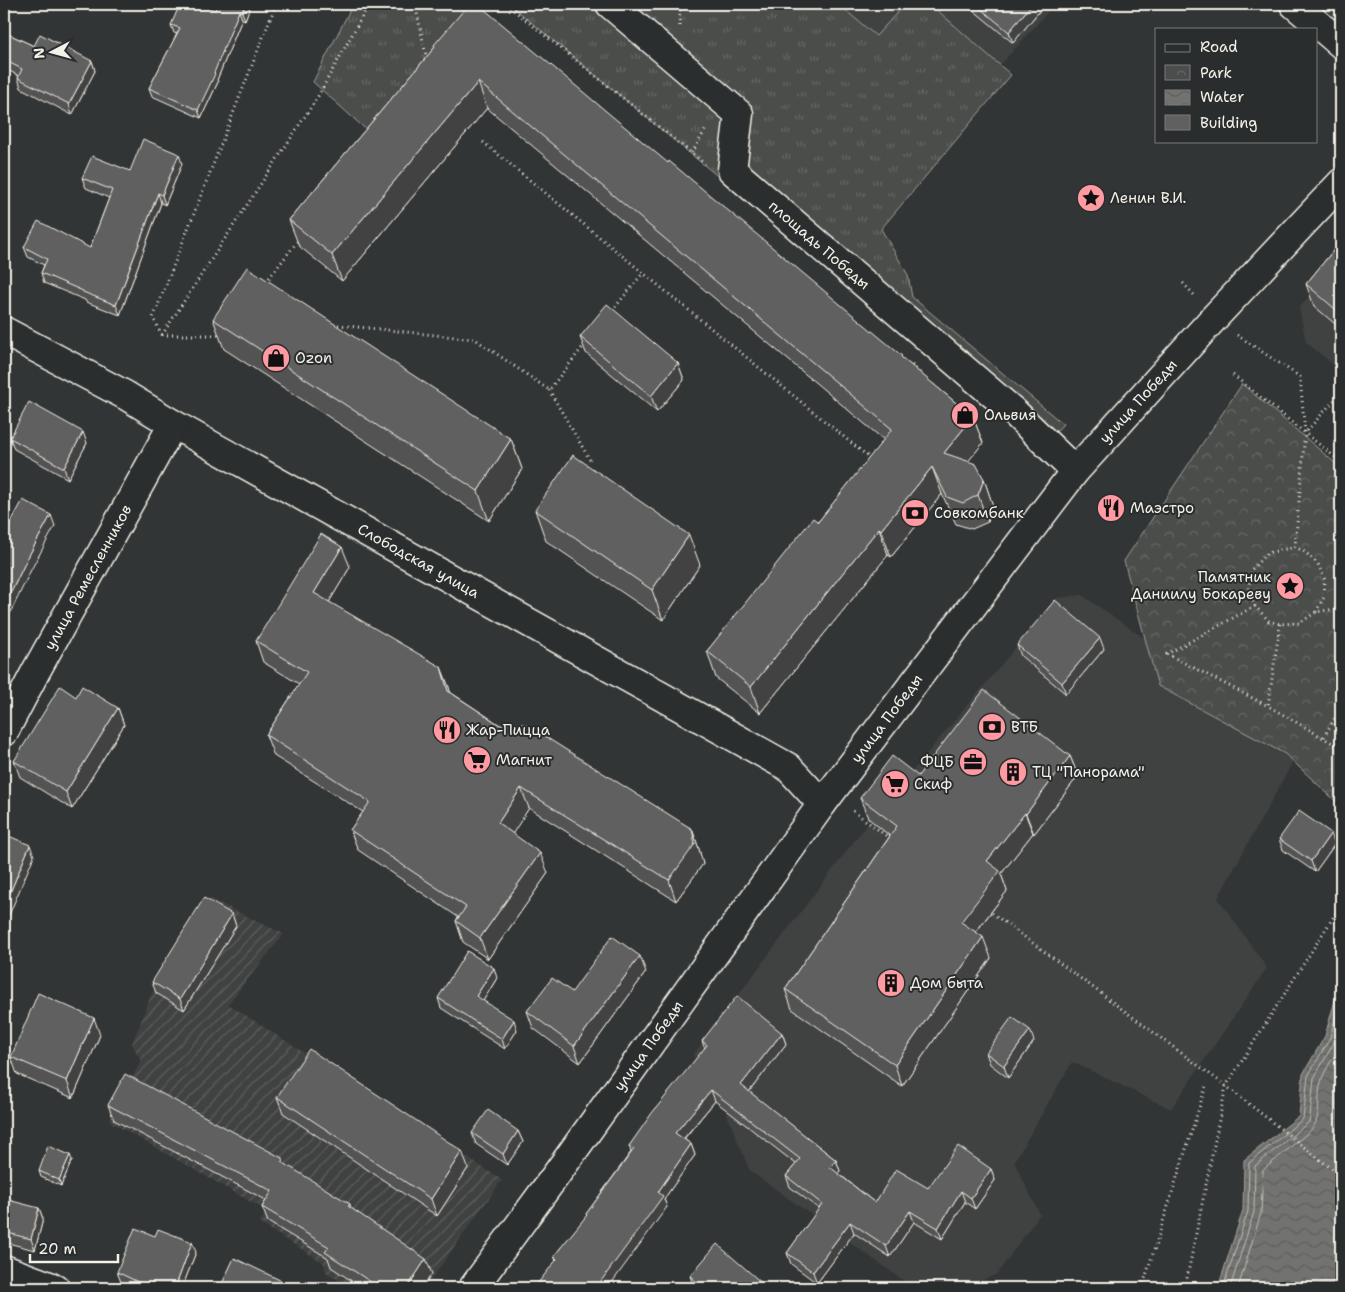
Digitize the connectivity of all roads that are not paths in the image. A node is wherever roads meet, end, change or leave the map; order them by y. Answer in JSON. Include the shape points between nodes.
{"nodes":[{"id":1,"x":610,"y":4,"type":"edge"},
{"id":2,"x":1294,"y":4,"type":"edge"},
{"id":3,"x":1341,"y":44,"type":"edge"},
{"id":4,"x":1341,"y":183,"type":"edge"},
{"id":5,"x":4,"y":330,"type":"edge"},
{"id":6,"x":173,"y":424,"type":"junction"},
{"id":7,"x":1075,"y":471,"type":"junction"},
{"id":8,"x":4,"y":732,"type":"edge"},
{"id":9,"x":826,"y":799,"type":"junction"},
{"id":10,"x":4,"y":1269,"type":"edge"},
{"id":11,"x":55,"y":1288,"type":"edge"},
{"id":12,"x":473,"y":1288,"type":"edge"}],
"edges":[{"from":1,"to":7,"type":"street","name":"площадь Победы","via":[[739,114],[732,170],[1014,412]]},
{"from":2,"to":3,"type":"street"},
{"from":4,"to":7,"type":"street","name":"улица Победы"},
{"from":5,"to":6,"type":"street","name":"Слободская улица"},
{"from":6,"to":8,"type":"street","name":"улица Ремесленников"},
{"from":6,"to":9,"type":"street","name":"Слободская улица","via":[[788,767]]},
{"from":7,"to":9,"type":"street","name":"улица Победы"},
{"from":9,"to":12,"type":"street","name":"улица Победы"},
{"from":10,"to":11,"type":"street"}]}
